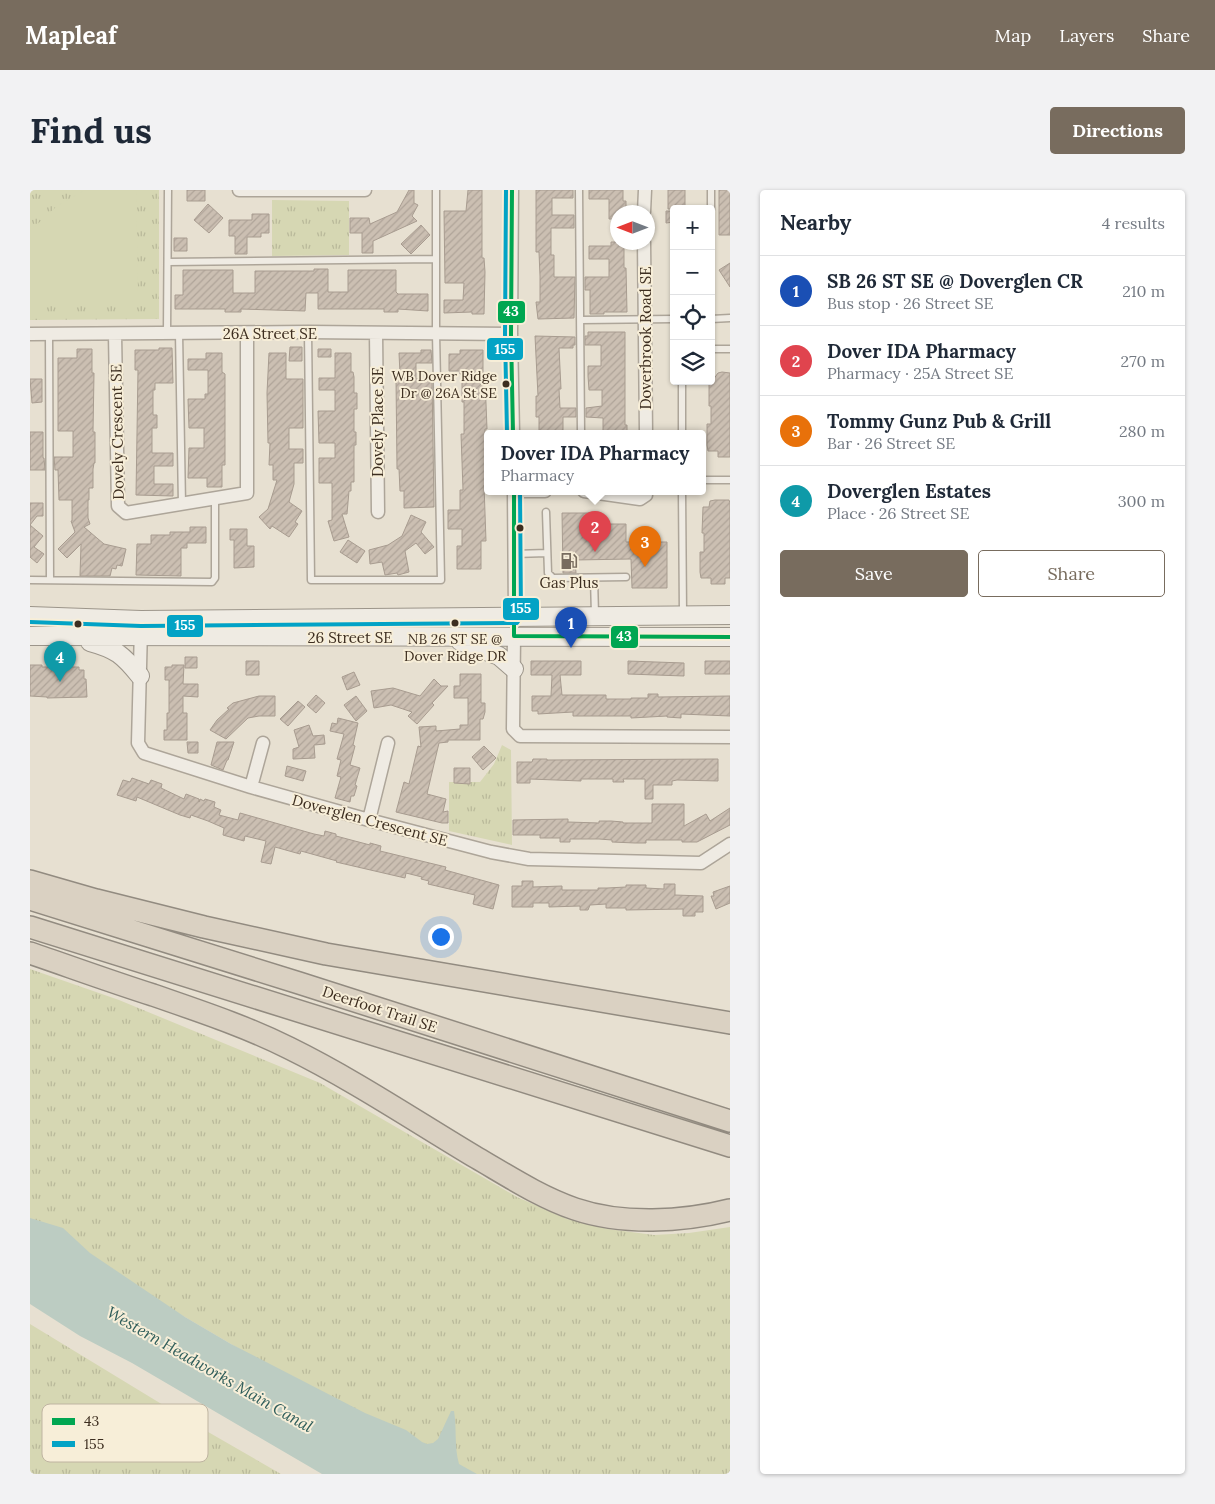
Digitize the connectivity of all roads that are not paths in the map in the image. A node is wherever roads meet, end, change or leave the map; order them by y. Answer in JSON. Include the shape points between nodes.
{"nodes":[{"id":1,"x":168,"y":190,"type":"edge"},
{"id":2,"x":239,"y":190,"type":"edge"},
{"id":3,"x":303,"y":190,"type":"edge"},
{"id":4,"x":365,"y":190,"type":"edge"},
{"id":5,"x":436,"y":190,"type":"edge"},
{"id":6,"x":512,"y":190,"type":"edge"},
{"id":7,"x":579,"y":190,"type":"edge"},
{"id":8,"x":644,"y":190,"type":"edge"},
{"id":9,"x":711,"y":190,"type":"edge"},
{"id":10,"x":644,"y":205,"type":"edge"},
{"id":11,"x":711,"y":205,"type":"edge"},
{"id":12,"x":644,"y":250,"type":"edge"},
{"id":13,"x":436,"y":259,"type":"junction"},
{"id":14,"x":168,"y":262,"type":"junction"},
{"id":15,"x":730,"y":318,"type":"edge"},
{"id":16,"x":644,"y":319,"type":"junction"},
{"id":17,"x":670,"y":319,"type":"edge"},
{"id":18,"x":715,"y":319,"type":"edge"},
{"id":19,"x":580,"y":320,"type":"junction"},
{"id":20,"x":308,"y":332,"type":"junction"},
{"id":21,"x":173,"y":333,"type":"junction"},
{"id":22,"x":247,"y":333,"type":"junction"},
{"id":23,"x":376,"y":333,"type":"junction"},
{"id":24,"x":436,"y":333,"type":"junction"},
{"id":25,"x":30,"y":334,"type":"edge"},
{"id":26,"x":49,"y":334,"type":"junction"},
{"id":27,"x":115,"y":334,"type":"junction"},
{"id":28,"x":511,"y":334,"type":"junction"},
{"id":29,"x":715,"y":349,"type":"edge"},
{"id":30,"x":730,"y":349,"type":"edge"},
{"id":31,"x":682,"y":385,"type":"edge"},
{"id":32,"x":513,"y":430,"type":"edge"},
{"id":33,"x":581,"y":430,"type":"edge"},
{"id":34,"x":646,"y":430,"type":"edge"},
{"id":35,"x":682,"y":430,"type":"edge"},
{"id":36,"x":706,"y":480,"type":"edge"},
{"id":37,"x":730,"y":480,"type":"edge"},
{"id":38,"x":514,"y":495,"type":"edge"},
{"id":39,"x":682,"y":495,"type":"edge"},
{"id":40,"x":215,"y":499,"type":"junction"},
{"id":41,"x":182,"y":504,"type":"junction"},
{"id":42,"x":378,"y":512,"type":"dead end"},
{"id":43,"x":546,"y":512,"type":"dead end"},
{"id":44,"x":514,"y":554,"type":"junction"},
{"id":45,"x":547,"y":554,"type":"junction"},
{"id":46,"x":626,"y":577,"type":"dead end"},
{"id":47,"x":594,"y":578,"type":"junction"},
{"id":48,"x":30,"y":580,"type":"edge"},
{"id":49,"x":50,"y":580,"type":"junction"},
{"id":50,"x":730,"y":615,"type":"edge"},
{"id":51,"x":30,"y":616,"type":"edge"},
{"id":52,"x":683,"y":616,"type":"junction"},
{"id":53,"x":595,"y":617,"type":"junction"},
{"id":54,"x":514,"y":618,"type":"junction"},
{"id":55,"x":141,"y":628,"type":"junction"},
{"id":56,"x":30,"y":636,"type":"edge"},
{"id":57,"x":73,"y":636,"type":"junction"},
{"id":58,"x":447,"y":636,"type":"junction"},
{"id":59,"x":514,"y":636,"type":"junction"},
{"id":60,"x":730,"y":637,"type":"edge"},
{"id":61,"x":514,"y":669,"type":"junction"},
{"id":62,"x":140,"y":676,"type":"junction"},
{"id":63,"x":730,"y":737,"type":"edge"},
{"id":64,"x":263,"y":743,"type":"dead end"},
{"id":65,"x":388,"y":743,"type":"dead end"},
{"id":66,"x":250,"y":787,"type":"junction"},
{"id":67,"x":369,"y":820,"type":"junction"},
{"id":68,"x":730,"y":844,"type":"edge"},
{"id":69,"x":30,"y":881,"type":"edge"},
{"id":70,"x":30,"y":899,"type":"edge"},
{"id":71,"x":30,"y":927,"type":"edge"},
{"id":72,"x":30,"y":953,"type":"edge"},
{"id":73,"x":730,"y":1023,"type":"edge"},
{"id":74,"x":730,"y":1121,"type":"edge"},
{"id":75,"x":730,"y":1146,"type":"edge"},
{"id":76,"x":730,"y":1210,"type":"edge"}],
"edges":[{"from":1,"to":14,"type":"lane"},
{"from":2,"to":3,"type":"street"},
{"from":3,"to":4,"type":"street"},
{"from":5,"to":13,"type":"lane"},
{"from":6,"to":28,"type":"street"},
{"from":7,"to":19,"type":"lane"},
{"from":8,"to":10,"type":"street"},
{"from":9,"to":11,"type":"lane"},
{"from":12,"to":16,"type":"street","name":"Doverbrook Road SE"},
{"from":13,"to":14,"type":"lane"},
{"from":13,"to":24,"type":"lane"},
{"from":14,"to":21,"type":"lane"},
{"from":15,"to":18,"type":"lane"},
{"from":16,"to":17,"type":"lane"},
{"from":16,"to":19,"type":"lane"},
{"from":16,"to":34,"type":"street","name":"Doverbrook Road SE"},
{"from":19,"to":33,"type":"lane"},
{"from":20,"to":22,"type":"street","name":"26A Street SE"},
{"from":20,"to":23,"type":"street","name":"26A Street SE"},
{"from":20,"to":24,"type":"lane","via":[[312,580],[441,580]]},
{"from":21,"to":22,"type":"street","name":"26A Street SE"},
{"from":21,"to":27,"type":"street","name":"26A Street SE"},
{"from":21,"to":41,"type":"lane"},
{"from":22,"to":40,"type":"street","name":"Dovely Crescent SE","via":[[247,493]]},
{"from":23,"to":24,"type":"street","name":"26A Street SE"},
{"from":23,"to":42,"type":"street","name":"Dovely Place SE"},
{"from":24,"to":28,"type":"street","name":"26A Street SE"},
{"from":25,"to":26,"type":"street","name":"26A Street SE"},
{"from":26,"to":27,"type":"street","name":"26A Street SE"},
{"from":26,"to":49,"type":"lane"},
{"from":27,"to":41,"type":"street","name":"Dovely Crescent SE","via":[[118,506],[126,513]]},
{"from":28,"to":32,"type":"street"},
{"from":29,"to":30,"type":"lane"},
{"from":31,"to":35,"type":"lane"},
{"from":36,"to":37,"type":"lane"},
{"from":38,"to":44,"type":"street"},
{"from":39,"to":52,"type":"lane"},
{"from":40,"to":41,"type":"street","name":"Dovely Crescent SE"},
{"from":40,"to":49,"type":"lane","via":[[215,578],[212,582]]},
{"from":43,"to":45,"type":"lane"},
{"from":44,"to":45,"type":"lane"},
{"from":44,"to":54,"type":"street"},
{"from":45,"to":47,"type":"lane","via":[[548,573],[553,578]]},
{"from":46,"to":47,"type":"lane"},
{"from":47,"to":53,"type":"lane"},
{"from":48,"to":49,"type":"lane"},
{"from":50,"to":52,"type":"street","name":"26 Street SE"},
{"from":51,"to":55,"type":"street","name":"26 Street SE"},
{"from":52,"to":53,"type":"street","name":"26 Street SE"},
{"from":53,"to":54,"type":"street","name":"26 Street SE"},
{"from":54,"to":55,"type":"street","name":"26 Street SE"},
{"from":54,"to":59,"type":"street"},
{"from":55,"to":57,"type":"street","name":"26 Street SE"},
{"from":55,"to":58,"type":"street","name":"26 Street SE"},
{"from":55,"to":62,"type":"street","name":"Doverglen Crescent SE"},
{"from":56,"to":57,"type":"street","name":"26 Street SE"},
{"from":57,"to":62,"type":"street","via":[[110,648],[129,662]]},
{"from":58,"to":59,"type":"street","name":"26 Street SE"},
{"from":58,"to":61,"type":"street","via":[[499,656]]},
{"from":59,"to":60,"type":"street","name":"26 Street SE"},
{"from":59,"to":61,"type":"street"},
{"from":61,"to":63,"type":"street","via":[[513,729],[520,736]]},
{"from":62,"to":66,"type":"street","name":"Doverglen Crescent SE","via":[[138,742],[144,753]]},
{"from":64,"to":66,"type":"street"},
{"from":65,"to":67,"type":"street"},
{"from":66,"to":67,"type":"street","name":"Doverglen Crescent SE"},
{"from":67,"to":68,"type":"street","name":"Doverglen Crescent SE","via":[[529,859],[701,863]]},
{"from":69,"to":73,"type":"highway","via":[[204,927],[326,954]]},
{"from":70,"to":74,"type":"highway","name":"Deerfoot Trail SE"},
{"from":71,"to":75,"type":"highway","name":"Deerfoot Trail SE"},
{"from":72,"to":76,"type":"highway","via":[[195,1010],[288,1047],[505,1174],[548,1198],[576,1209],[609,1217],[665,1220]]}]}
